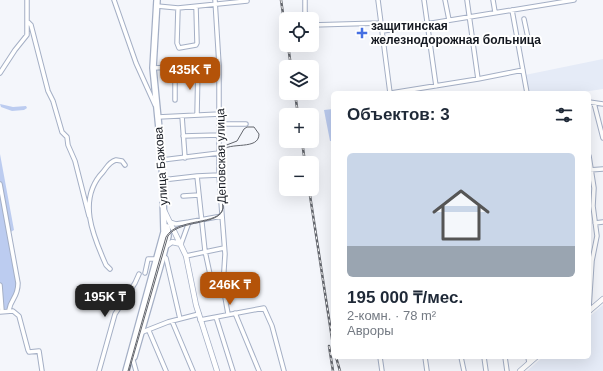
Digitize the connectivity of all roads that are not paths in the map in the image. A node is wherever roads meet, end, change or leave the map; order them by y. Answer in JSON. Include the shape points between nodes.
{"nodes":[{"id":1,"x":27,"y":0,"type":"edge"},
{"id":2,"x":114,"y":0,"type":"edge"},
{"id":3,"x":215,"y":0,"type":"edge"},
{"id":4,"x":305,"y":0,"type":"edge"},
{"id":5,"x":378,"y":0,"type":"edge"},
{"id":6,"x":424,"y":0,"type":"edge"},
{"id":7,"x":446,"y":0,"type":"edge"},
{"id":8,"x":467,"y":0,"type":"edge"},
{"id":9,"x":493,"y":0,"type":"edge"},
{"id":10,"x":574,"y":0,"type":"edge"},
{"id":11,"x":247,"y":2,"type":"dead end"},
{"id":12,"x":157,"y":3,"type":"edge"},
{"id":13,"x":216,"y":5,"type":"junction"},
{"id":14,"x":196,"y":7,"type":"junction"},
{"id":15,"x":178,"y":8,"type":"junction"},
{"id":16,"x":512,"y":10,"type":"junction"},
{"id":17,"x":306,"y":12,"type":"edge"},
{"id":18,"x":495,"y":12,"type":"junction"},
{"id":19,"x":470,"y":17,"type":"junction"},
{"id":20,"x":524,"y":19,"type":"dead end"},
{"id":21,"x":449,"y":20,"type":"junction"},
{"id":22,"x":28,"y":22,"type":"junction"},
{"id":23,"x":381,"y":23,"type":"junction"},
{"id":24,"x":428,"y":24,"type":"junction"},
{"id":25,"x":319,"y":25,"type":"edge"},
{"id":26,"x":383,"y":31,"type":"junction"},
{"id":27,"x":518,"y":40,"type":"junction"},
{"id":28,"x":198,"y":66,"type":"junction"},
{"id":29,"x":219,"y":66,"type":"junction"},
{"id":30,"x":153,"y":68,"type":"junction"},
{"id":31,"x":175,"y":68,"type":"junction"},
{"id":32,"x":522,"y":70,"type":"junction"},
{"id":33,"x":0,"y":73,"type":"edge"},
{"id":34,"x":478,"y":79,"type":"junction"},
{"id":35,"x":436,"y":86,"type":"junction"},
{"id":36,"x":391,"y":91,"type":"edge"},
{"id":37,"x":404,"y":91,"type":"edge"},
{"id":38,"x":527,"y":91,"type":"edge"},
{"id":39,"x":175,"y":100,"type":"dead end"},
{"id":40,"x":591,"y":102,"type":"edge"},
{"id":41,"x":603,"y":104,"type":"edge"},
{"id":42,"x":158,"y":109,"type":"junction"},
{"id":43,"x":220,"y":114,"type":"junction"},
{"id":44,"x":197,"y":115,"type":"junction"},
{"id":45,"x":182,"y":116,"type":"junction"},
{"id":46,"x":158,"y":117,"type":"junction"},
{"id":47,"x":220,"y":124,"type":"junction"},
{"id":48,"x":246,"y":124,"type":"dead end"},
{"id":49,"x":220,"y":135,"type":"junction"},
{"id":50,"x":183,"y":136,"type":"junction"},
{"id":51,"x":603,"y":138,"type":"edge"},
{"id":52,"x":219,"y":153,"type":"junction"},
{"id":53,"x":185,"y":158,"type":"junction"},
{"id":54,"x":162,"y":160,"type":"junction"},
{"id":55,"x":125,"y":165,"type":"dead end"},
{"id":56,"x":603,"y":169,"type":"edge"},
{"id":57,"x":591,"y":170,"type":"edge"},
{"id":58,"x":591,"y":174,"type":"edge"},
{"id":59,"x":197,"y":176,"type":"junction"},
{"id":60,"x":219,"y":176,"type":"junction"},
{"id":61,"x":162,"y":180,"type":"junction"},
{"id":62,"x":0,"y":184,"type":"edge"},
{"id":63,"x":199,"y":195,"type":"junction"},
{"id":64,"x":183,"y":196,"type":"dead end"},
{"id":65,"x":591,"y":207,"type":"edge"},
{"id":66,"x":164,"y":210,"type":"junction"},
{"id":67,"x":89,"y":216,"type":"junction"},
{"id":68,"x":222,"y":216,"type":"junction"},
{"id":69,"x":201,"y":220,"type":"junction"},
{"id":70,"x":170,"y":222,"type":"junction"},
{"id":71,"x":188,"y":222,"type":"junction"},
{"id":72,"x":603,"y":222,"type":"edge"},
{"id":73,"x":595,"y":223,"type":"junction"},
{"id":74,"x":181,"y":244,"type":"junction"},
{"id":75,"x":165,"y":246,"type":"junction"},
{"id":76,"x":224,"y":248,"type":"junction"},
{"id":77,"x":206,"y":251,"type":"junction"},
{"id":78,"x":163,"y":256,"type":"junction"},
{"id":79,"x":186,"y":256,"type":"junction"},
{"id":80,"x":158,"y":259,"type":"junction"},
{"id":81,"x":110,"y":269,"type":"dead end"},
{"id":82,"x":145,"y":273,"type":"dead end"},
{"id":83,"x":139,"y":274,"type":"dead end"},
{"id":84,"x":223,"y":278,"type":"junction"},
{"id":85,"x":591,"y":280,"type":"edge"},
{"id":86,"x":0,"y":285,"type":"edge"},
{"id":87,"x":1,"y":292,"type":"edge"},
{"id":88,"x":591,"y":299,"type":"edge"},
{"id":89,"x":603,"y":299,"type":"edge"},
{"id":90,"x":598,"y":304,"type":"junction"},
{"id":91,"x":591,"y":309,"type":"edge"},
{"id":92,"x":9,"y":310,"type":"junction"},
{"id":93,"x":1,"y":311,"type":"edge"},
{"id":94,"x":236,"y":313,"type":"junction"},
{"id":95,"x":199,"y":314,"type":"junction"},
{"id":96,"x":228,"y":314,"type":"junction"},
{"id":97,"x":216,"y":317,"type":"junction"},
{"id":98,"x":180,"y":319,"type":"junction"},
{"id":99,"x":172,"y":320,"type":"junction"},
{"id":100,"x":200,"y":320,"type":"junction"},
{"id":101,"x":149,"y":331,"type":"junction"},
{"id":102,"x":140,"y":333,"type":"junction"},
{"id":103,"x":380,"y":359,"type":"edge"},
{"id":104,"x":425,"y":359,"type":"edge"},
{"id":105,"x":461,"y":359,"type":"edge"},
{"id":106,"x":484,"y":359,"type":"edge"},
{"id":107,"x":504,"y":359,"type":"edge"},
{"id":108,"x":528,"y":359,"type":"edge"},
{"id":109,"x":534,"y":359,"type":"edge"},
{"id":110,"x":132,"y":360,"type":"junction"},
{"id":111,"x":529,"y":363,"type":"junction"},
{"id":112,"x":42,"y":371,"type":"edge"},
{"id":113,"x":99,"y":371,"type":"edge"},
{"id":114,"x":126,"y":371,"type":"edge"},
{"id":115,"x":130,"y":371,"type":"edge"},
{"id":116,"x":136,"y":371,"type":"edge"},
{"id":117,"x":166,"y":371,"type":"edge"},
{"id":118,"x":193,"y":371,"type":"edge"},
{"id":119,"x":217,"y":371,"type":"edge"},
{"id":120,"x":233,"y":371,"type":"edge"},
{"id":121,"x":259,"y":371,"type":"edge"},
{"id":122,"x":284,"y":371,"type":"edge"},
{"id":123,"x":382,"y":371,"type":"edge"},
{"id":124,"x":427,"y":371,"type":"edge"},
{"id":125,"x":464,"y":371,"type":"edge"},
{"id":126,"x":486,"y":371,"type":"edge"},
{"id":127,"x":507,"y":371,"type":"edge"},
{"id":128,"x":520,"y":371,"type":"edge"}],
"edges":[{"from":1,"to":22,"type":"street"},
{"from":2,"to":42,"type":"street","via":[[136,63]]},
{"from":3,"to":13,"type":"street","name":"Деповская улица"},
{"from":4,"to":17,"type":"street"},
{"from":5,"to":23,"type":"street"},
{"from":6,"to":24,"type":"street"},
{"from":7,"to":21,"type":"street"},
{"from":8,"to":19,"type":"street"},
{"from":9,"to":18,"type":"street"},
{"from":10,"to":16,"type":"street"},
{"from":11,"to":13,"type":"street"},
{"from":12,"to":15,"type":"street"},
{"from":12,"to":30,"type":"highway","name":"улица Бажова"},
{"from":13,"to":14,"type":"street"},
{"from":13,"to":29,"type":"street","name":"Деповская улица"},
{"from":14,"to":15,"type":"street"},
{"from":14,"to":15,"type":"street","via":[[197,43],[179,48]]},
{"from":16,"to":18,"type":"street"},
{"from":16,"to":27,"type":"street"},
{"from":18,"to":19,"type":"street"},
{"from":19,"to":21,"type":"street"},
{"from":19,"to":34,"type":"street"},
{"from":20,"to":27,"type":"street","via":[[528,38]]},
{"from":21,"to":24,"type":"street"},
{"from":22,"to":33,"type":"street","via":[[27,35]]},
{"from":22,"to":67,"type":"street","via":[[62,132],[67,137],[76,161]]},
{"from":23,"to":25,"type":"street"},
{"from":23,"to":26,"type":"street"},
{"from":24,"to":26,"type":"street"},
{"from":24,"to":35,"type":"street"},
{"from":26,"to":36,"type":"street"},
{"from":27,"to":32,"type":"street"},
{"from":28,"to":29,"type":"street"},
{"from":28,"to":31,"type":"street"},
{"from":28,"to":44,"type":"street"},
{"from":29,"to":43,"type":"street","name":"Деповская улица"},
{"from":30,"to":31,"type":"street"},
{"from":30,"to":42,"type":"highway","name":"улица Бажова"},
{"from":31,"to":39,"type":"street"},
{"from":32,"to":34,"type":"street"},
{"from":32,"to":38,"type":"street"},
{"from":34,"to":35,"type":"street"},
{"from":35,"to":37,"type":"street"},
{"from":40,"to":41,"type":"street"},
{"from":40,"to":51,"type":"street"},
{"from":42,"to":46,"type":"highway","name":"улица Бажова"},
{"from":43,"to":44,"type":"street"},
{"from":43,"to":47,"type":"street","name":"Деповская улица"},
{"from":44,"to":45,"type":"street"},
{"from":45,"to":46,"type":"street"},
{"from":45,"to":50,"type":"street"},
{"from":46,"to":54,"type":"highway","name":"улица Бажова"},
{"from":47,"to":48,"type":"street"},
{"from":47,"to":49,"type":"street","name":"Деповская улица"},
{"from":49,"to":50,"type":"street"},
{"from":49,"to":52,"type":"street","name":"Деповская улица"},
{"from":50,"to":53,"type":"street"},
{"from":52,"to":53,"type":"street"},
{"from":52,"to":60,"type":"street","name":"Деповская улица"},
{"from":53,"to":54,"type":"street"},
{"from":54,"to":61,"type":"highway","name":"улица Бажова"},
{"from":55,"to":67,"type":"street","via":[[119,160],[113,161],[100,174],[92,188]]},
{"from":56,"to":57,"type":"street"},
{"from":58,"to":65,"type":"street","via":[[594,188]]},
{"from":59,"to":60,"type":"street"},
{"from":59,"to":61,"type":"street"},
{"from":59,"to":63,"type":"street"},
{"from":60,"to":68,"type":"street","name":"Деповская улица"},
{"from":61,"to":66,"type":"highway","name":"улица Бажова"},
{"from":62,"to":92,"type":"street","via":[[18,283],[17,295],[11,301]]},
{"from":63,"to":64,"type":"street"},
{"from":63,"to":69,"type":"street"},
{"from":65,"to":73,"type":"street"},
{"from":66,"to":70,"type":"main road","name":"улица Бажова"},
{"from":66,"to":75,"type":"highway","via":[[168,236]]},
{"from":66,"to":80,"type":"highway","via":[[164,232]]},
{"from":67,"to":81,"type":"street","via":[[99,249]]},
{"from":68,"to":69,"type":"street"},
{"from":68,"to":76,"type":"street","name":"Деповская улица"},
{"from":69,"to":71,"type":"street"},
{"from":69,"to":77,"type":"street"},
{"from":70,"to":71,"type":"street"},
{"from":70,"to":74,"type":"main road","name":"улица Бажова"},
{"from":71,"to":74,"type":"street"},
{"from":72,"to":73,"type":"street"},
{"from":73,"to":85,"type":"street","via":[[597,236]]},
{"from":74,"to":75,"type":"main road","via":[[172,242]]},
{"from":74,"to":79,"type":"main road","name":"улица Бажова"},
{"from":75,"to":78,"type":"highway"},
{"from":76,"to":77,"type":"street"},
{"from":76,"to":84,"type":"street","name":"Деповская улица"},
{"from":77,"to":79,"type":"street"},
{"from":77,"to":84,"type":"street","via":[[211,278]]},
{"from":78,"to":98,"type":"street","via":[[166,258]]},
{"from":78,"to":102,"type":"highway"},
{"from":79,"to":95,"type":"main road","name":"улица Бажова"},
{"from":80,"to":82,"type":"street","via":[[148,260]]},
{"from":80,"to":102,"type":"highway"},
{"from":83,"to":113,"type":"street","via":[[115,314]]},
{"from":84,"to":96,"type":"street","name":"Деповская улица"},
{"from":86,"to":87,"type":"street"},
{"from":87,"to":93,"type":"street"},
{"from":88,"to":90,"type":"street"},
{"from":89,"to":90,"type":"main road"},
{"from":90,"to":91,"type":"main road"},
{"from":92,"to":93,"type":"street"},
{"from":92,"to":112,"type":"street","via":[[13,310],[19,316],[29,352],[39,351]]},
{"from":94,"to":96,"type":"street"},
{"from":94,"to":121,"type":"street"},
{"from":94,"to":122,"type":"street","via":[[264,308],[272,326]]},
{"from":95,"to":98,"type":"street"},
{"from":95,"to":100,"type":"main road","name":"улица Бажова"},
{"from":96,"to":97,"type":"street"},
{"from":97,"to":100,"type":"street"},
{"from":97,"to":120,"type":"street"},
{"from":98,"to":99,"type":"street"},
{"from":99,"to":101,"type":"street"},
{"from":99,"to":118,"type":"street"},
{"from":100,"to":119,"type":"main road","name":"улица Бажова"},
{"from":101,"to":102,"type":"street"},
{"from":101,"to":117,"type":"street"},
{"from":102,"to":110,"type":"highway"},
{"from":103,"to":123,"type":"street"},
{"from":104,"to":124,"type":"street"},
{"from":105,"to":125,"type":"street"},
{"from":106,"to":126,"type":"street"},
{"from":107,"to":127,"type":"street"},
{"from":108,"to":111,"type":"street"},
{"from":109,"to":111,"type":"main road"},
{"from":110,"to":114,"type":"highway"},
{"from":110,"to":115,"type":"highway"},
{"from":110,"to":116,"type":"street"},
{"from":111,"to":128,"type":"main road"}]}
